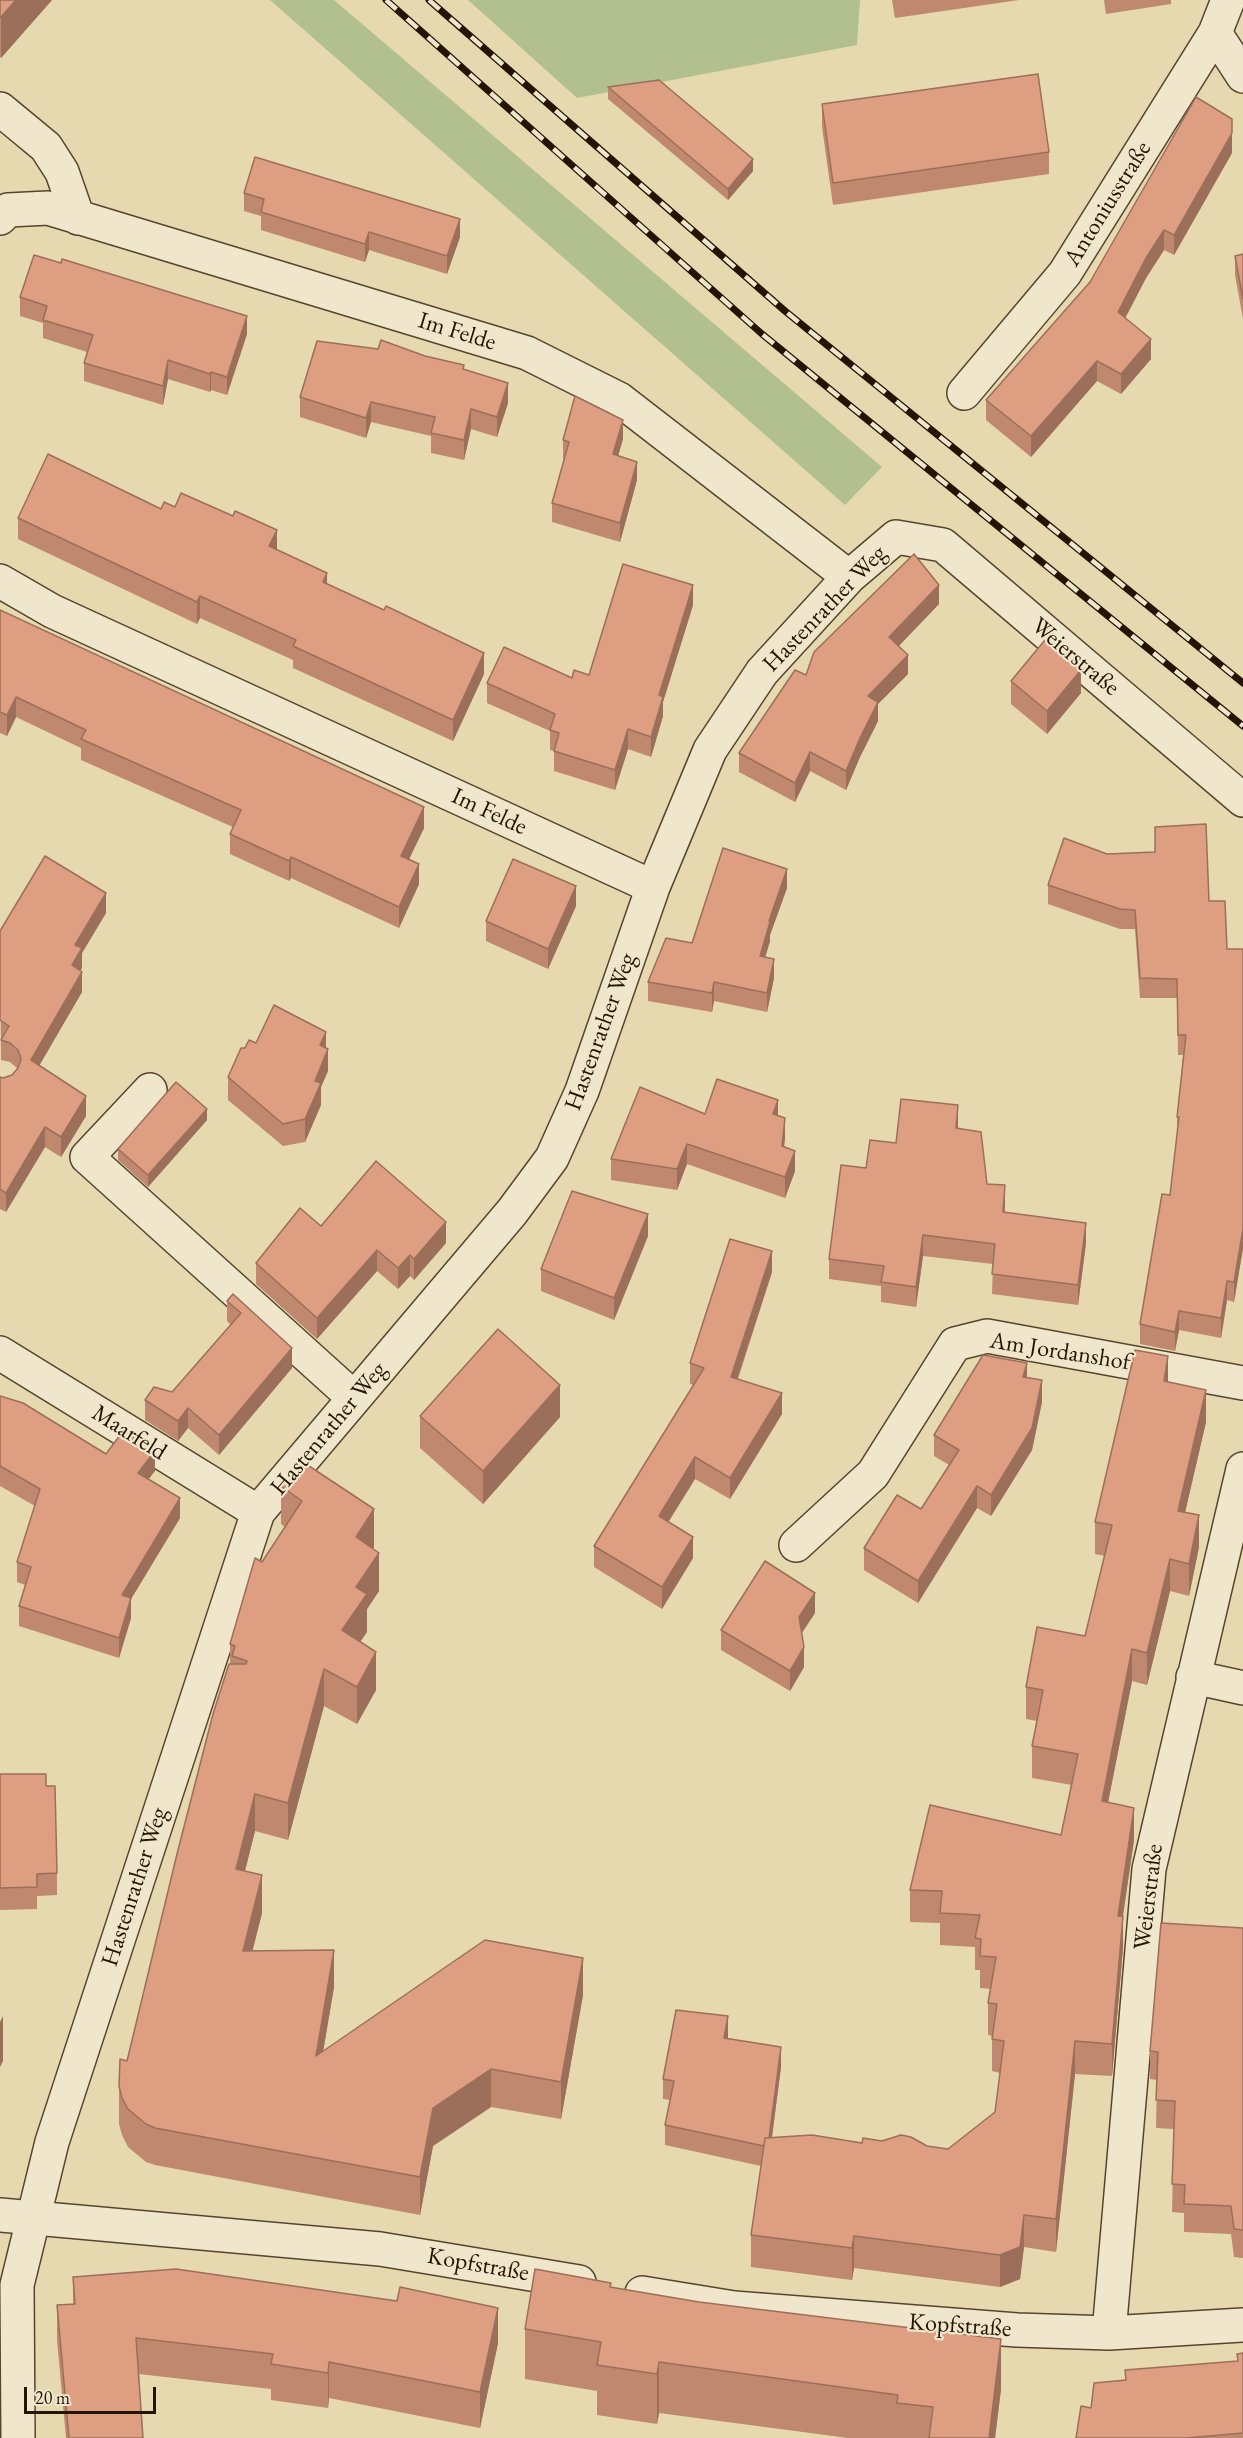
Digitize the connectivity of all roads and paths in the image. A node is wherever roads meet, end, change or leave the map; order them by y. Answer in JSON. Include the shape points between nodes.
{"nodes":[{"id":1,"x":1228,"y":0,"type":"edge"},
{"id":2,"x":1215,"y":33,"type":"junction"},
{"id":3,"x":1243,"y":76,"type":"edge"},
{"id":4,"x":0,"y":110,"type":"edge"},
{"id":5,"x":3,"y":212,"type":"edge"},
{"id":6,"x":78,"y":218,"type":"junction"},
{"id":7,"x":964,"y":393,"type":"dead end"},
{"id":8,"x":896,"y":537,"type":"joint"},
{"id":9,"x":849,"y":577,"type":"junction"},
{"id":10,"x":0,"y":581,"type":"edge"},
{"id":11,"x":1243,"y":800,"type":"edge"},
{"id":12,"x":653,"y":887,"type":"junction"},
{"id":13,"x":150,"y":1090,"type":"dead end"},
{"id":14,"x":0,"y":1353,"type":"edge"},
{"id":15,"x":1243,"y":1383,"type":"edge"},
{"id":16,"x":354,"y":1398,"type":"junction"},
{"id":17,"x":1243,"y":1469,"type":"edge"},
{"id":18,"x":258,"y":1512,"type":"junction"},
{"id":19,"x":796,"y":1545,"type":"dead end"},
{"id":20,"x":1193,"y":1677,"type":"junction"},
{"id":21,"x":1243,"y":1688,"type":"edge"},
{"id":22,"x":0,"y":2215,"type":"edge"},
{"id":23,"x":32,"y":2218,"type":"junction"},
{"id":24,"x":1243,"y":2325,"type":"edge"},
{"id":25,"x":1109,"y":2333,"type":"junction"},
{"id":26,"x":18,"y":2438,"type":"edge"}],
"edges":[{"from":1,"to":2,"type":"street","name":"Antoniusstraße"},
{"from":2,"to":3,"type":"street"},
{"from":2,"to":7,"type":"street","name":"Antoniusstraße","via":[[1065,273]]},
{"from":4,"to":6,"type":"street","via":[[46,147],[62,172]]},
{"from":5,"to":6,"type":"street","name":"Im Felde","via":[[48,208]]},
{"from":6,"to":9,"type":"street","name":"Im Felde","via":[[528,353],[619,399]]},
{"from":8,"to":9,"type":"street","name":"Hastenrather Weg"},
{"from":8,"to":11,"type":"street","name":"Weierstraße","via":[[943,545]]},
{"from":9,"to":12,"type":"street","name":"Hastenrather Weg","via":[[762,672],[710,750]]},
{"from":10,"to":12,"type":"street","name":"Im Felde","via":[[52,611]]},
{"from":12,"to":16,"type":"street","name":"Hastenrather Weg","via":[[582,1091],[552,1158],[512,1212]]},
{"from":13,"to":16,"type":"street","via":[[87,1157]]},
{"from":14,"to":18,"type":"street","name":"Maarfeld"},
{"from":15,"to":19,"type":"street","name":"Am Jordanshof","via":[[987,1336],[955,1344],[873,1474]]},
{"from":16,"to":18,"type":"street","name":"Hastenrather Weg"},
{"from":17,"to":20,"type":"street","name":"Weierstraße"},
{"from":18,"to":23,"type":"street","name":"Hastenrather Weg","via":[[52,2142]]},
{"from":20,"to":21,"type":"street"},
{"from":20,"to":25,"type":"street","name":"Weierstraße","via":[[1149,1869]]},
{"from":22,"to":23,"type":"street","name":"Kopfstraße"},
{"from":23,"to":25,"type":"street","name":"Kopfstraße","via":[[380,2249],[734,2308],[1017,2330]]},
{"from":23,"to":26,"type":"street","name":"Hastenrather Weg","via":[[16,2285]]},
{"from":24,"to":25,"type":"street","name":"Kopfstraße"}]}
